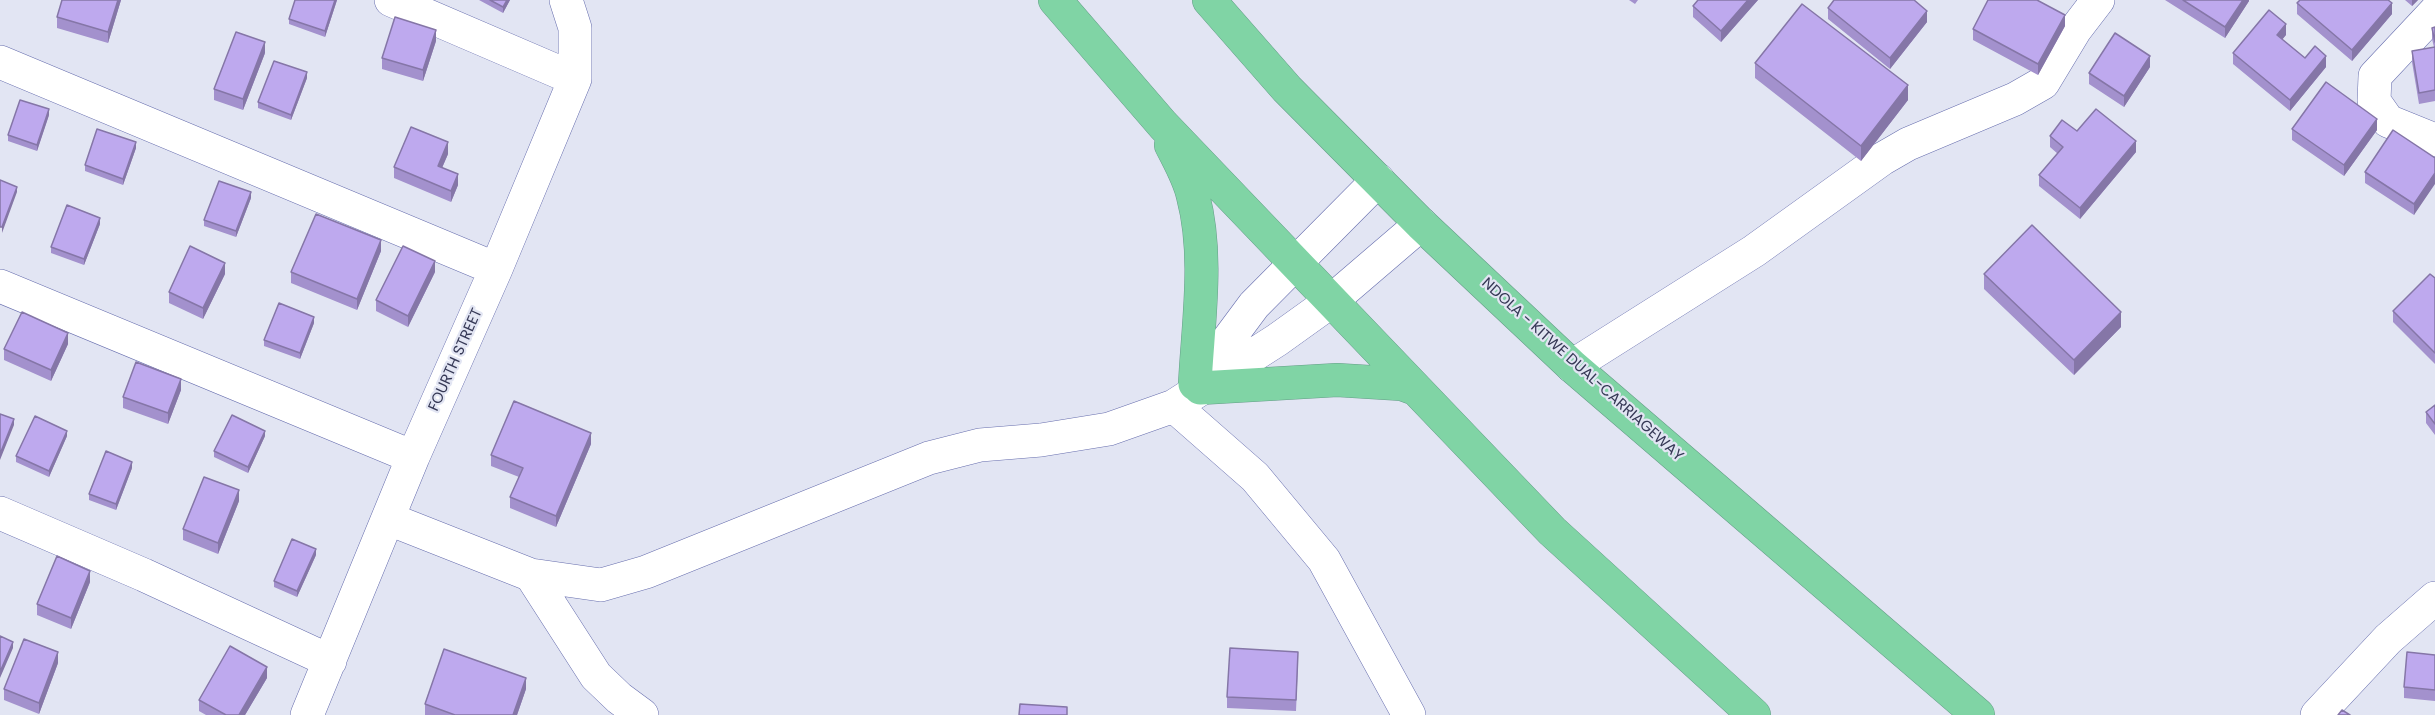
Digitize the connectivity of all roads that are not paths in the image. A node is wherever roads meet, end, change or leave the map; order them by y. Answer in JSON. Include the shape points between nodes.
{"nodes":[{"id":1,"x":391,"y":0,"type":"edge"},
{"id":2,"x":566,"y":0,"type":"edge"},
{"id":3,"x":1055,"y":0,"type":"edge"},
{"id":4,"x":1209,"y":0,"type":"edge"},
{"id":5,"x":2098,"y":0,"type":"edge"},
{"id":6,"x":2435,"y":12,"type":"edge"},
{"id":7,"x":0,"y":62,"type":"edge"},
{"id":8,"x":575,"y":79,"type":"junction"},
{"id":9,"x":1163,"y":125,"type":"junction"},
{"id":10,"x":2435,"y":140,"type":"edge"},
{"id":11,"x":1378,"y":180,"type":"junction"},
{"id":12,"x":1421,"y":224,"type":"junction"},
{"id":13,"x":1295,"y":262,"type":"junction"},
{"id":14,"x":496,"y":269,"type":"junction"},
{"id":15,"x":0,"y":286,"type":"edge"},
{"id":16,"x":1330,"y":302,"type":"junction"},
{"id":17,"x":1572,"y":366,"type":"junction"},
{"id":18,"x":1413,"y":388,"type":"junction"},
{"id":19,"x":1188,"y":394,"type":"junction"},
{"id":20,"x":413,"y":457,"type":"junction"},
{"id":21,"x":0,"y":513,"type":"edge"},
{"id":22,"x":389,"y":519,"type":"junction"},
{"id":23,"x":531,"y":574,"type":"junction"},
{"id":24,"x":2435,"y":598,"type":"edge"},
{"id":25,"x":330,"y":661,"type":"junction"},
{"id":26,"x":307,"y":715,"type":"edge"},
{"id":27,"x":642,"y":715,"type":"edge"},
{"id":28,"x":1409,"y":715,"type":"edge"},
{"id":29,"x":1755,"y":715,"type":"edge"},
{"id":30,"x":1978,"y":715,"type":"edge"},
{"id":31,"x":2317,"y":715,"type":"edge"}],
"edges":[{"from":1,"to":8,"type":"street"},
{"from":2,"to":8,"type":"street","name":"FOURTH STREET","via":[[575,28]]},
{"from":3,"to":9,"type":"highway"},
{"from":4,"to":11,"type":"highway","name":"NDOLA - KITWE DUAL-CARRIAGEWAY","via":[[1287,89]]},
{"from":5,"to":17,"type":"street","via":[[2043,83],[1882,159],[1754,251]]},
{"from":6,"to":10,"type":"street","via":[[2375,76],[2374,101],[2388,121]]},
{"from":7,"to":14,"type":"street"},
{"from":8,"to":14,"type":"street","name":"FOURTH STREET"},
{"from":9,"to":13,"type":"highway"},
{"from":9,"to":19,"type":"highway","via":[[1193,194],[1200,238],[1200,301]]},
{"from":11,"to":12,"type":"highway","name":"NDOLA - KITWE DUAL-CARRIAGEWAY"},
{"from":11,"to":13,"type":"street"},
{"from":12,"to":16,"type":"street"},
{"from":12,"to":17,"type":"highway","name":"NDOLA - KITWE DUAL-CARRIAGEWAY"},
{"from":13,"to":16,"type":"highway"},
{"from":13,"to":19,"type":"street","via":[[1254,305]]},
{"from":14,"to":20,"type":"street","name":"FOURTH STREET"},
{"from":15,"to":20,"type":"street"},
{"from":16,"to":18,"type":"highway"},
{"from":16,"to":19,"type":"street","via":[[1278,340]]},
{"from":17,"to":30,"type":"highway","name":"NDOLA - KITWE DUAL-CARRIAGEWAY"},
{"from":18,"to":19,"type":"highway","via":[[1337,380]]},
{"from":18,"to":29,"type":"highway","via":[[1552,531]]},
{"from":19,"to":23,"type":"street","via":[[1109,429],[980,446],[929,458],[646,572],[601,585]]},
{"from":19,"to":28,"type":"street","via":[[1324,560]]},
{"from":20,"to":22,"type":"street","name":"FOURTH STREET"},
{"from":21,"to":25,"type":"street","via":[[144,574]]},
{"from":22,"to":23,"type":"street"},
{"from":22,"to":25,"type":"street","name":"FOURTH STREET"},
{"from":23,"to":27,"type":"street","via":[[596,676]]},
{"from":24,"to":31,"type":"street","via":[[2388,639]]},
{"from":25,"to":26,"type":"street","name":"FOURTH STREET"}]}
